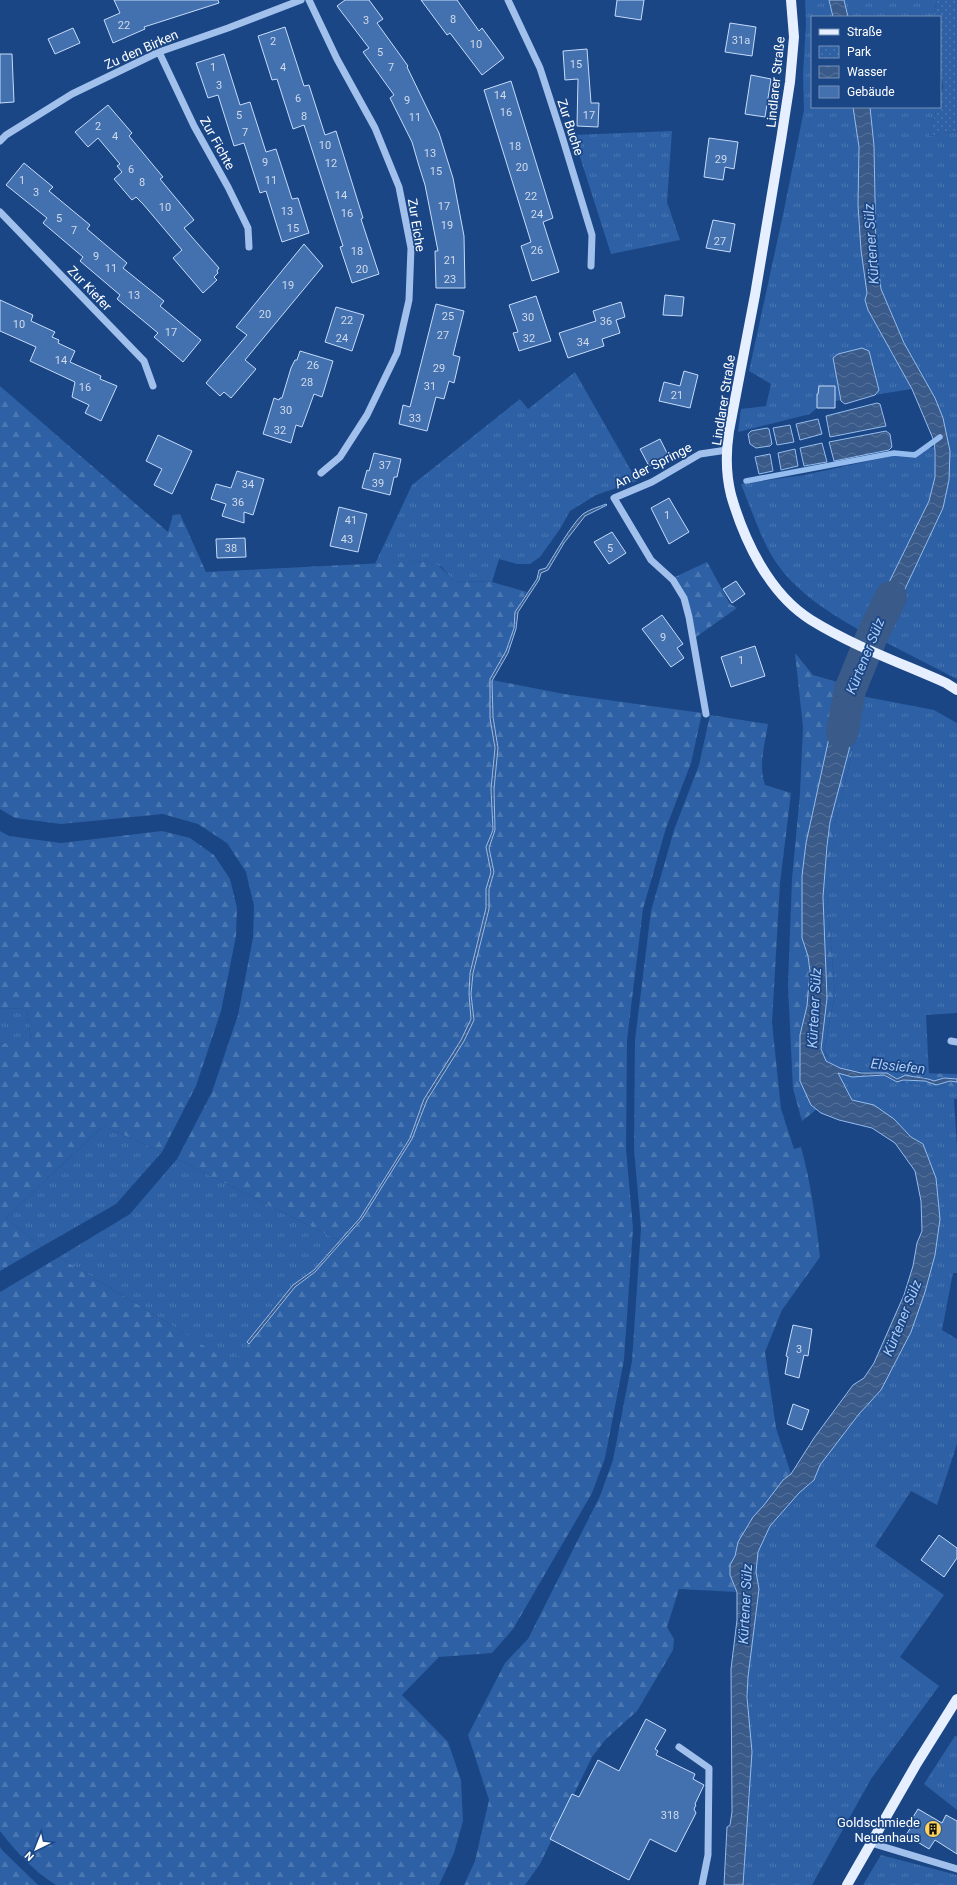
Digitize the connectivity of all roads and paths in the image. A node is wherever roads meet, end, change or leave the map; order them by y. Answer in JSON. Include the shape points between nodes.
{"nodes":[{"id":1,"x":301,"y":0,"type":"edge"},
{"id":2,"x":310,"y":0,"type":"edge"},
{"id":3,"x":508,"y":0,"type":"edge"},
{"id":4,"x":791,"y":0,"type":"edge"},
{"id":5,"x":159,"y":52,"type":"junction"},
{"id":6,"x":1,"y":140,"type":"edge"},
{"id":7,"x":0,"y":212,"type":"edge"},
{"id":8,"x":249,"y":247,"type":"dead end"},
{"id":9,"x":591,"y":266,"type":"dead end"},
{"id":10,"x":153,"y":386,"type":"dead end"},
{"id":11,"x":726,"y":450,"type":"junction"},
{"id":12,"x":321,"y":473,"type":"dead end"},
{"id":13,"x":957,"y":690,"type":"edge"},
{"id":14,"x":706,"y":714,"type":"dead end"},
{"id":15,"x":957,"y":1699,"type":"edge"},
{"id":16,"x":679,"y":1747,"type":"dead end"},
{"id":17,"x":871,"y":1844,"type":"junction"},
{"id":18,"x":957,"y":1868,"type":"edge"},
{"id":19,"x":702,"y":1885,"type":"edge"},
{"id":20,"x":848,"y":1885,"type":"edge"}],
"edges":[{"from":1,"to":5,"type":"street","name":"Zu den Birken"},
{"from":2,"to":12,"type":"street","name":"Zur Eiche","via":[[337,59],[375,128],[399,187],[411,248],[409,300],[397,353],[367,415],[340,457]]},
{"from":3,"to":9,"type":"street","name":"Zur Buche","via":[[540,68],[561,133],[592,235]]},
{"from":4,"to":11,"type":"main road","name":"Lindlarer Straße","via":[[794,37],[782,133]]},
{"from":5,"to":6,"type":"street","name":"Zu den Birken","via":[[72,94]]},
{"from":5,"to":8,"type":"street","name":"Zur Fichte","via":[[194,126],[248,228]]},
{"from":7,"to":10,"type":"street","name":"Zur Kiefer","via":[[144,361]]},
{"from":11,"to":13,"type":"main road","name":"Lindlarer Straße","via":[[731,493],[743,528],[758,560],[778,592],[810,619],[846,639]]},
{"from":11,"to":14,"type":"street","name":"An der Springe","via":[[700,454],[652,482],[614,498],[651,560],[673,580],[684,598]]},
{"from":15,"to":17,"type":"main road","via":[[916,1763]]},
{"from":16,"to":19,"type":"street","via":[[709,1768],[708,1854]]},
{"from":17,"to":18,"type":"street"},
{"from":17,"to":20,"type":"main road"}]}
